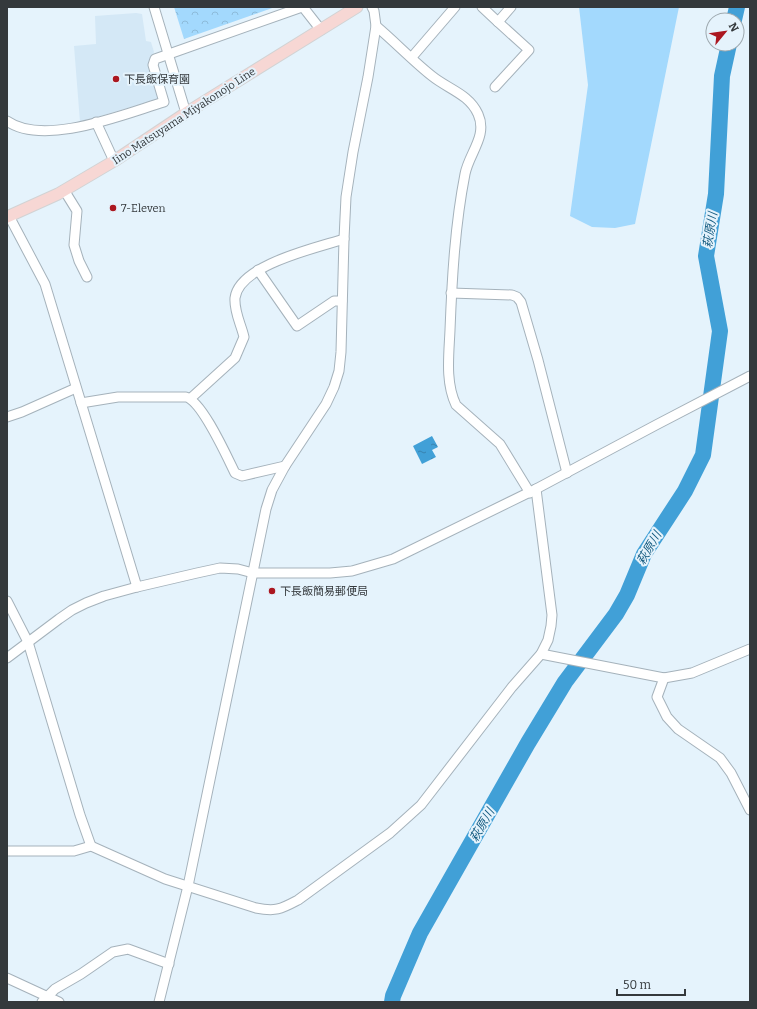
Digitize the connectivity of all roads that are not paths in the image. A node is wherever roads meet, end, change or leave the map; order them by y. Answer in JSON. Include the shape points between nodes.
{"nodes":[{"id":1,"x":154,"y":7,"type":"edge"},
{"id":2,"x":303,"y":7,"type":"edge"},
{"id":3,"x":357,"y":7,"type":"edge"},
{"id":4,"x":372,"y":7,"type":"edge"},
{"id":5,"x":455,"y":7,"type":"edge"},
{"id":6,"x":482,"y":7,"type":"edge"},
{"id":7,"x":511,"y":7,"type":"edge"},
{"id":8,"x":498,"y":22,"type":"junction"},
{"id":9,"x":376,"y":26,"type":"junction"},
{"id":10,"x":321,"y":30,"type":"junction"},
{"id":11,"x":168,"y":54,"type":"junction"},
{"id":12,"x":412,"y":57,"type":"junction"},
{"id":13,"x":495,"y":87,"type":"dead end"},
{"id":14,"x":186,"y":113,"type":"junction"},
{"id":15,"x":7,"y":121,"type":"edge"},
{"id":16,"x":96,"y":122,"type":"junction"},
{"id":17,"x":114,"y":161,"type":"junction"},
{"id":18,"x":64,"y":190,"type":"junction"},
{"id":19,"x":8,"y":216,"type":"edge"},
{"id":20,"x":344,"y":239,"type":"junction"},
{"id":21,"x":258,"y":270,"type":"junction"},
{"id":22,"x":87,"y":278,"type":"dead end"},
{"id":23,"x":451,"y":293,"type":"junction"},
{"id":24,"x":342,"y":301,"type":"junction"},
{"id":25,"x":750,"y":376,"type":"edge"},
{"id":26,"x":76,"y":388,"type":"junction"},
{"id":27,"x":191,"y":398,"type":"junction"},
{"id":28,"x":81,"y":403,"type":"junction"},
{"id":29,"x":7,"y":417,"type":"edge"},
{"id":30,"x":285,"y":466,"type":"junction"},
{"id":31,"x":567,"y":473,"type":"junction"},
{"id":32,"x":533,"y":491,"type":"junction"},
{"id":33,"x":253,"y":573,"type":"junction"},
{"id":34,"x":137,"y":587,"type":"junction"},
{"id":35,"x":7,"y":601,"type":"edge"},
{"id":36,"x":28,"y":642,"type":"junction"},
{"id":37,"x":750,"y":649,"type":"edge"},
{"id":38,"x":546,"y":655,"type":"junction"},
{"id":39,"x":7,"y":658,"type":"edge"},
{"id":40,"x":661,"y":677,"type":"junction"},
{"id":41,"x":750,"y":810,"type":"edge"},
{"id":42,"x":91,"y":846,"type":"junction"},
{"id":43,"x":7,"y":851,"type":"edge"},
{"id":44,"x":188,"y":886,"type":"junction"},
{"id":45,"x":169,"y":964,"type":"junction"},
{"id":46,"x":7,"y":978,"type":"edge"},
{"id":47,"x":45,"y":999,"type":"edge"},
{"id":48,"x":59,"y":1002,"type":"edge"},
{"id":49,"x":159,"y":1002,"type":"edge"}],
"edges":[{"from":1,"to":11,"type":"street"},
{"from":2,"to":10,"type":"street"},
{"from":2,"to":11,"type":"street"},
{"from":3,"to":10,"type":"main road","name":"Iino Matsuyama Miyakonojo Line"},
{"from":4,"to":9,"type":"street"},
{"from":5,"to":12,"type":"street"},
{"from":6,"to":8,"type":"street"},
{"from":7,"to":8,"type":"street"},
{"from":8,"to":13,"type":"street","via":[[529,50]]},
{"from":9,"to":12,"type":"street"},
{"from":9,"to":20,"type":"street","via":[[346,197]]},
{"from":10,"to":14,"type":"main road","name":"Iino Matsuyama Miyakonojo Line"},
{"from":11,"to":14,"type":"street"},
{"from":11,"to":16,"type":"street","via":[[155,58],[153,65],[164,102]]},
{"from":12,"to":23,"type":"street","via":[[433,77],[470,101],[481,122],[479,141],[465,172],[453,258]]},
{"from":14,"to":17,"type":"main road","name":"Iino Matsuyama Miyakonojo Line"},
{"from":15,"to":16,"type":"street","via":[[29,129],[44,130],[62,130]]},
{"from":16,"to":17,"type":"street"},
{"from":17,"to":18,"type":"main road","name":"Iino Matsuyama Miyakonojo Line"},
{"from":18,"to":19,"type":"main road","name":"Iino Matsuyama Miyakonojo Line"},
{"from":18,"to":22,"type":"street","via":[[78,211],[74,245]]},
{"from":19,"to":26,"type":"street","via":[[45,284]]},
{"from":20,"to":21,"type":"street","via":[[278,260]]},
{"from":20,"to":24,"type":"street"},
{"from":21,"to":24,"type":"street","via":[[297,326],[334,301]]},
{"from":21,"to":27,"type":"street","via":[[239,287],[235,297],[236,315],[244,336],[239,351],[235,358]]},
{"from":23,"to":31,"type":"street","via":[[512,294],[521,302]]},
{"from":23,"to":32,"type":"street","via":[[449,373],[453,398],[456,404],[500,444]]},
{"from":24,"to":30,"type":"street","via":[[341,352],[334,388]]},
{"from":25,"to":31,"type":"street"},
{"from":26,"to":28,"type":"street"},
{"from":26,"to":29,"type":"street"},
{"from":27,"to":28,"type":"street","via":[[118,397]]},
{"from":27,"to":30,"type":"street","via":[[205,417],[235,473],[242,476]]},
{"from":28,"to":34,"type":"street"},
{"from":30,"to":33,"type":"street","via":[[272,490],[266,509]]},
{"from":31,"to":32,"type":"street"},
{"from":32,"to":33,"type":"street","via":[[393,559],[368,567],[330,573]]},
{"from":32,"to":38,"type":"street","via":[[552,615]]},
{"from":33,"to":34,"type":"street","via":[[220,568]]},
{"from":33,"to":44,"type":"street"},
{"from":34,"to":36,"type":"street","via":[[79,606]]},
{"from":35,"to":36,"type":"street"},
{"from":36,"to":39,"type":"street"},
{"from":36,"to":42,"type":"street"},
{"from":37,"to":40,"type":"street","via":[[692,673]]},
{"from":38,"to":40,"type":"street"},
{"from":38,"to":44,"type":"street","via":[[512,686],[421,805],[390,833],[298,900],[283,908],[269,910]]},
{"from":40,"to":41,"type":"street","via":[[657,697],[666,717],[678,729],[720,758],[731,773]]},
{"from":42,"to":43,"type":"street","via":[[74,851]]},
{"from":42,"to":44,"type":"street","via":[[165,880]]},
{"from":44,"to":45,"type":"street"},
{"from":45,"to":47,"type":"street","via":[[128,949],[113,952],[54,989]]},
{"from":45,"to":49,"type":"street"},
{"from":46,"to":47,"type":"street"},
{"from":47,"to":48,"type":"street"}]}
